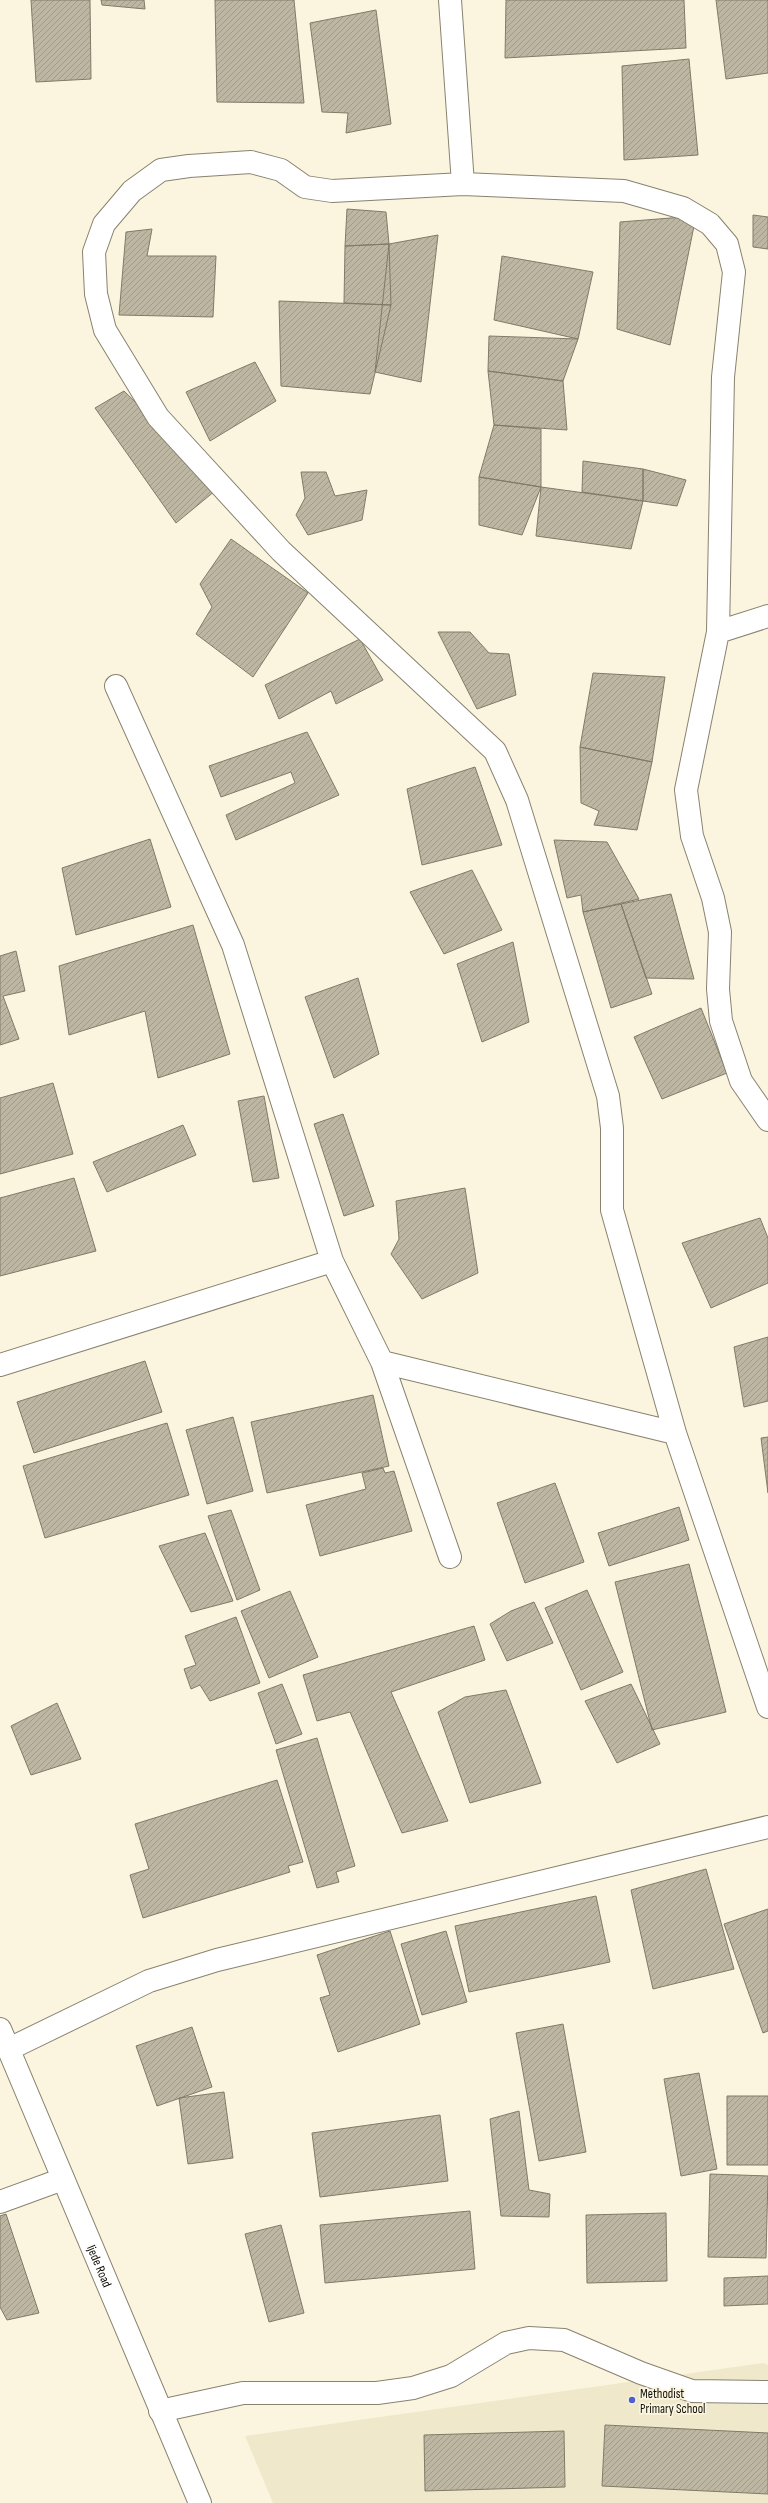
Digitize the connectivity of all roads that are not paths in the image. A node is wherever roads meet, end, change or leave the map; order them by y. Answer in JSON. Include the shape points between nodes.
{"nodes":[{"id":1,"x":450,"y":0,"type":"edge"},
{"id":2,"x":463,"y":184,"type":"junction"},
{"id":3,"x":768,"y":616,"type":"edge"},
{"id":4,"x":718,"y":632,"type":"junction"},
{"id":5,"x":116,"y":686,"type":"dead end"},
{"id":6,"x":768,"y":1120,"type":"edge"},
{"id":7,"x":332,"y":1261,"type":"junction"},
{"id":8,"x":382,"y":1362,"type":"junction"},
{"id":9,"x":0,"y":1365,"type":"edge"},
{"id":10,"x":675,"y":1433,"type":"junction"},
{"id":11,"x":450,"y":1557,"type":"dead end"},
{"id":12,"x":768,"y":1707,"type":"edge"},
{"id":13,"x":768,"y":1827,"type":"edge"},
{"id":14,"x":0,"y":2029,"type":"edge"},
{"id":15,"x":8,"y":2049,"type":"junction"},
{"id":16,"x":63,"y":2179,"type":"junction"},
{"id":17,"x":0,"y":2202,"type":"edge"},
{"id":18,"x":768,"y":2392,"type":"edge"},
{"id":19,"x":160,"y":2411,"type":"junction"},
{"id":20,"x":200,"y":2503,"type":"edge"}],
"edges":[{"from":1,"to":2,"type":"street"},
{"from":2,"to":4,"type":"street","via":[[624,191],[683,208],[710,224],[727,244],[734,272],[723,377]]},
{"from":2,"to":10,"type":"street","via":[[332,191],[305,188],[281,170],[252,162],[161,170],[132,191],[104,224],[94,252],[96,294],[105,330],[158,416],[281,551],[495,751],[517,800],[608,1096],[612,1128],[612,1210]]},
{"from":3,"to":4,"type":"street"},
{"from":4,"to":6,"type":"street","via":[[686,790],[692,836],[713,898],[720,932],[718,988],[721,1021],[741,1081]]},
{"from":5,"to":7,"type":"street","via":[[233,945]]},
{"from":7,"to":8,"type":"street"},
{"from":7,"to":9,"type":"street"},
{"from":8,"to":10,"type":"street"},
{"from":8,"to":11,"type":"street"},
{"from":10,"to":12,"type":"street"},
{"from":13,"to":15,"type":"street","via":[[217,1960],[149,1981]]},
{"from":14,"to":15,"type":"street","name":"Ijede Road"},
{"from":15,"to":16,"type":"street","name":"Ijede Road"},
{"from":16,"to":17,"type":"street"},
{"from":16,"to":19,"type":"street","name":"Ijede Road"},
{"from":18,"to":19,"type":"street","via":[[692,2391],[641,2373],[564,2340],[529,2338],[506,2343],[451,2376],[413,2388],[377,2393],[243,2393]]},
{"from":19,"to":20,"type":"street","name":"Ijede Road"}]}
